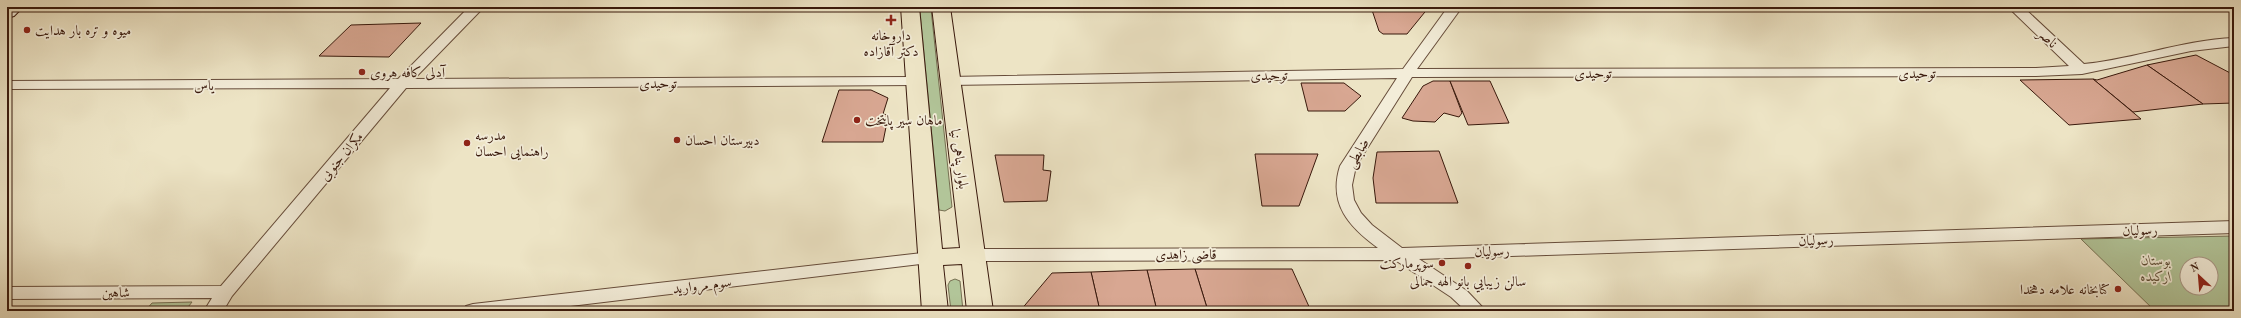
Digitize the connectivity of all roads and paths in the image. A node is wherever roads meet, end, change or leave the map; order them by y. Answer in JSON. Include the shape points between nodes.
{"nodes":[{"id":1,"x":14,"y":7,"type":"edge"},
{"id":2,"x":477,"y":7,"type":"edge"},
{"id":3,"x":910,"y":7,"type":"edge"},
{"id":4,"x":941,"y":7,"type":"edge"},
{"id":5,"x":1455,"y":7,"type":"edge"},
{"id":6,"x":2015,"y":7,"type":"edge"},
{"id":7,"x":7,"y":12,"type":"edge"},
{"id":8,"x":2234,"y":42,"type":"edge"},
{"id":9,"x":2082,"y":70,"type":"junction"},
{"id":10,"x":1407,"y":73,"type":"junction"},
{"id":11,"x":916,"y":81,"type":"junction"},
{"id":12,"x":949,"y":81,"type":"junction"},
{"id":13,"x":7,"y":85,"type":"edge"},
{"id":14,"x":400,"y":85,"type":"junction"},
{"id":15,"x":2234,"y":227,"type":"edge"},
{"id":16,"x":1398,"y":254,"type":"junction"},
{"id":17,"x":973,"y":255,"type":"junction"},
{"id":18,"x":931,"y":258,"type":"junction"},
{"id":19,"x":226,"y":292,"type":"junction"},
{"id":20,"x":7,"y":293,"type":"edge"},
{"id":21,"x":213,"y":311,"type":"edge"},
{"id":22,"x":473,"y":311,"type":"edge"},
{"id":23,"x":935,"y":311,"type":"edge"},
{"id":24,"x":980,"y":311,"type":"edge"},
{"id":25,"x":1477,"y":311,"type":"edge"}],
"edges":[{"from":1,"to":7,"type":"main road"},
{"from":2,"to":14,"type":"street","name":"مکران جنوبی"},
{"from":3,"to":11,"type":"main road"},
{"from":4,"to":12,"type":"main road","name":"بلوار پناهی نیا"},
{"from":5,"to":10,"type":"street","name":"ضابطی"},
{"from":6,"to":9,"type":"street","name":"ناصر"},
{"from":8,"to":9,"type":"street","name":"توحیدی","via":[[2174,49],[2123,63]]},
{"from":9,"to":10,"type":"street","name":"توحیدی"},
{"from":10,"to":12,"type":"street","name":"توحیدی"},
{"from":10,"to":16,"type":"street","name":"ضابطی","via":[[1348,166],[1344,191],[1347,204],[1354,216]]},
{"from":11,"to":14,"type":"street","name":"توحیدی"},
{"from":11,"to":18,"type":"main road"},
{"from":12,"to":17,"type":"main road","name":"بلوار پناهی نیا"},
{"from":13,"to":14,"type":"street","name":"یاس"},
{"from":14,"to":19,"type":"street","name":"مکران جنوبی"},
{"from":15,"to":16,"type":"street","name":"رسولیان"},
{"from":16,"to":17,"type":"street","name":"قاضی زاهدی"},
{"from":16,"to":25,"type":"street","name":"ضابطی","via":[[1455,291]]},
{"from":17,"to":18,"type":"main road"},
{"from":17,"to":24,"type":"main road","name":"بلوار پناهی نیا"},
{"from":18,"to":22,"type":"street","name":"سوم مروارید"},
{"from":18,"to":23,"type":"main road"},
{"from":19,"to":20,"type":"street","name":"شاهین"},
{"from":19,"to":21,"type":"street","name":"مکران جنوبی"}]}
